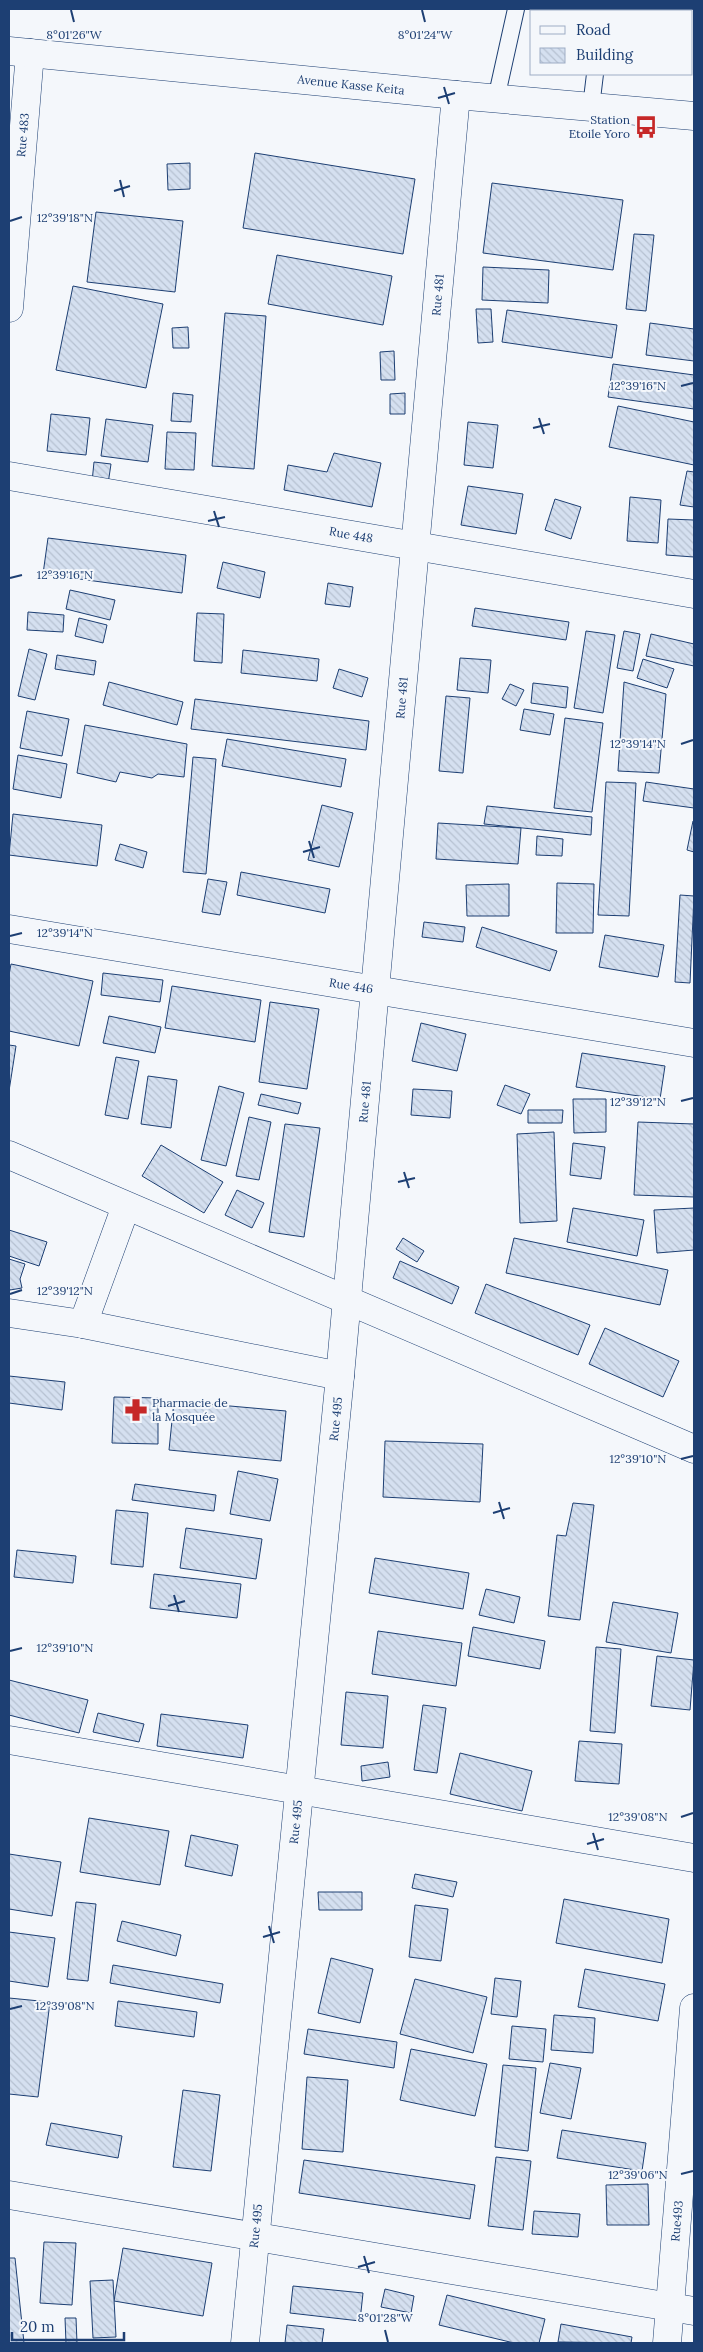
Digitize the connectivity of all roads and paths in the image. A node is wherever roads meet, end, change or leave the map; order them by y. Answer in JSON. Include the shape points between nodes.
{"nodes":[{"id":1,"x":516,"y":9,"type":"edge"},
{"id":2,"x":19,"y":52,"type":"edge"},
{"id":3,"x":595,"y":75,"type":"edge"},
{"id":4,"x":456,"y":95,"type":"junction"},
{"id":5,"x":496,"y":99,"type":"junction"},
{"id":6,"x":591,"y":107,"type":"junction"},
{"id":7,"x":694,"y":116,"type":"edge"},
{"id":8,"x":9,"y":308,"type":"edge"},
{"id":9,"x":9,"y":476,"type":"edge"},
{"id":10,"x":415,"y":546,"type":"junction"},
{"id":11,"x":694,"y":594,"type":"edge"},
{"id":12,"x":9,"y":929,"type":"edge"},
{"id":13,"x":375,"y":990,"type":"junction"},
{"id":14,"x":694,"y":1043,"type":"edge"},
{"id":15,"x":9,"y":1155,"type":"edge"},
{"id":16,"x":126,"y":1206,"type":"junction"},
{"id":17,"x":347,"y":1302,"type":"junction"},
{"id":18,"x":9,"y":1313,"type":"edge"},
{"id":19,"x":84,"y":1324,"type":"junction"},
{"id":20,"x":340,"y":1376,"type":"junction"},
{"id":21,"x":694,"y":1449,"type":"edge"},
{"id":22,"x":9,"y":1740,"type":"edge"},
{"id":23,"x":299,"y":1790,"type":"junction"},
{"id":24,"x":694,"y":1858,"type":"edge"},
{"id":25,"x":694,"y":2008,"type":"edge"},
{"id":26,"x":9,"y":2195,"type":"edge"},
{"id":27,"x":255,"y":2238,"type":"junction"},
{"id":28,"x":682,"y":2309,"type":"edge"},
{"id":29,"x":245,"y":2343,"type":"edge"},
{"id":30,"x":667,"y":2343,"type":"edge"}],
"edges":[{"from":1,"to":5,"type":"lane"},
{"from":2,"to":4,"type":"street","name":"Avenue Kasse Keita"},
{"from":2,"to":8,"type":"street","name":"Rue 483"},
{"from":3,"to":6,"type":"lane"},
{"from":4,"to":5,"type":"street","name":"Avenue Kasse Keita"},
{"from":4,"to":10,"type":"street","name":"Rue 481"},
{"from":5,"to":6,"type":"street","name":"Avenue Kasse Keita"},
{"from":6,"to":7,"type":"street","name":"Avenue Kasse Keita"},
{"from":9,"to":10,"type":"street","name":"Rue 448"},
{"from":10,"to":11,"type":"street","name":"Rue 448"},
{"from":10,"to":13,"type":"street","name":"Rue 481"},
{"from":12,"to":13,"type":"street","name":"Rue 446"},
{"from":13,"to":14,"type":"street","name":"Rue 446"},
{"from":13,"to":17,"type":"street","name":"Rue 481"},
{"from":15,"to":16,"type":"street"},
{"from":16,"to":17,"type":"street"},
{"from":16,"to":19,"type":"street"},
{"from":17,"to":20,"type":"street","name":"Rue 495"},
{"from":17,"to":21,"type":"street"},
{"from":18,"to":19,"type":"street"},
{"from":19,"to":20,"type":"street"},
{"from":20,"to":23,"type":"street","name":"Rue 495"},
{"from":22,"to":23,"type":"street"},
{"from":23,"to":24,"type":"street"},
{"from":23,"to":27,"type":"street","name":"Rue 495"},
{"from":25,"to":28,"type":"street","name":"Rue493"},
{"from":26,"to":27,"type":"street"},
{"from":27,"to":28,"type":"street"},
{"from":27,"to":29,"type":"street","name":"Rue 495"},
{"from":28,"to":30,"type":"street","name":"Rue493"}]}
